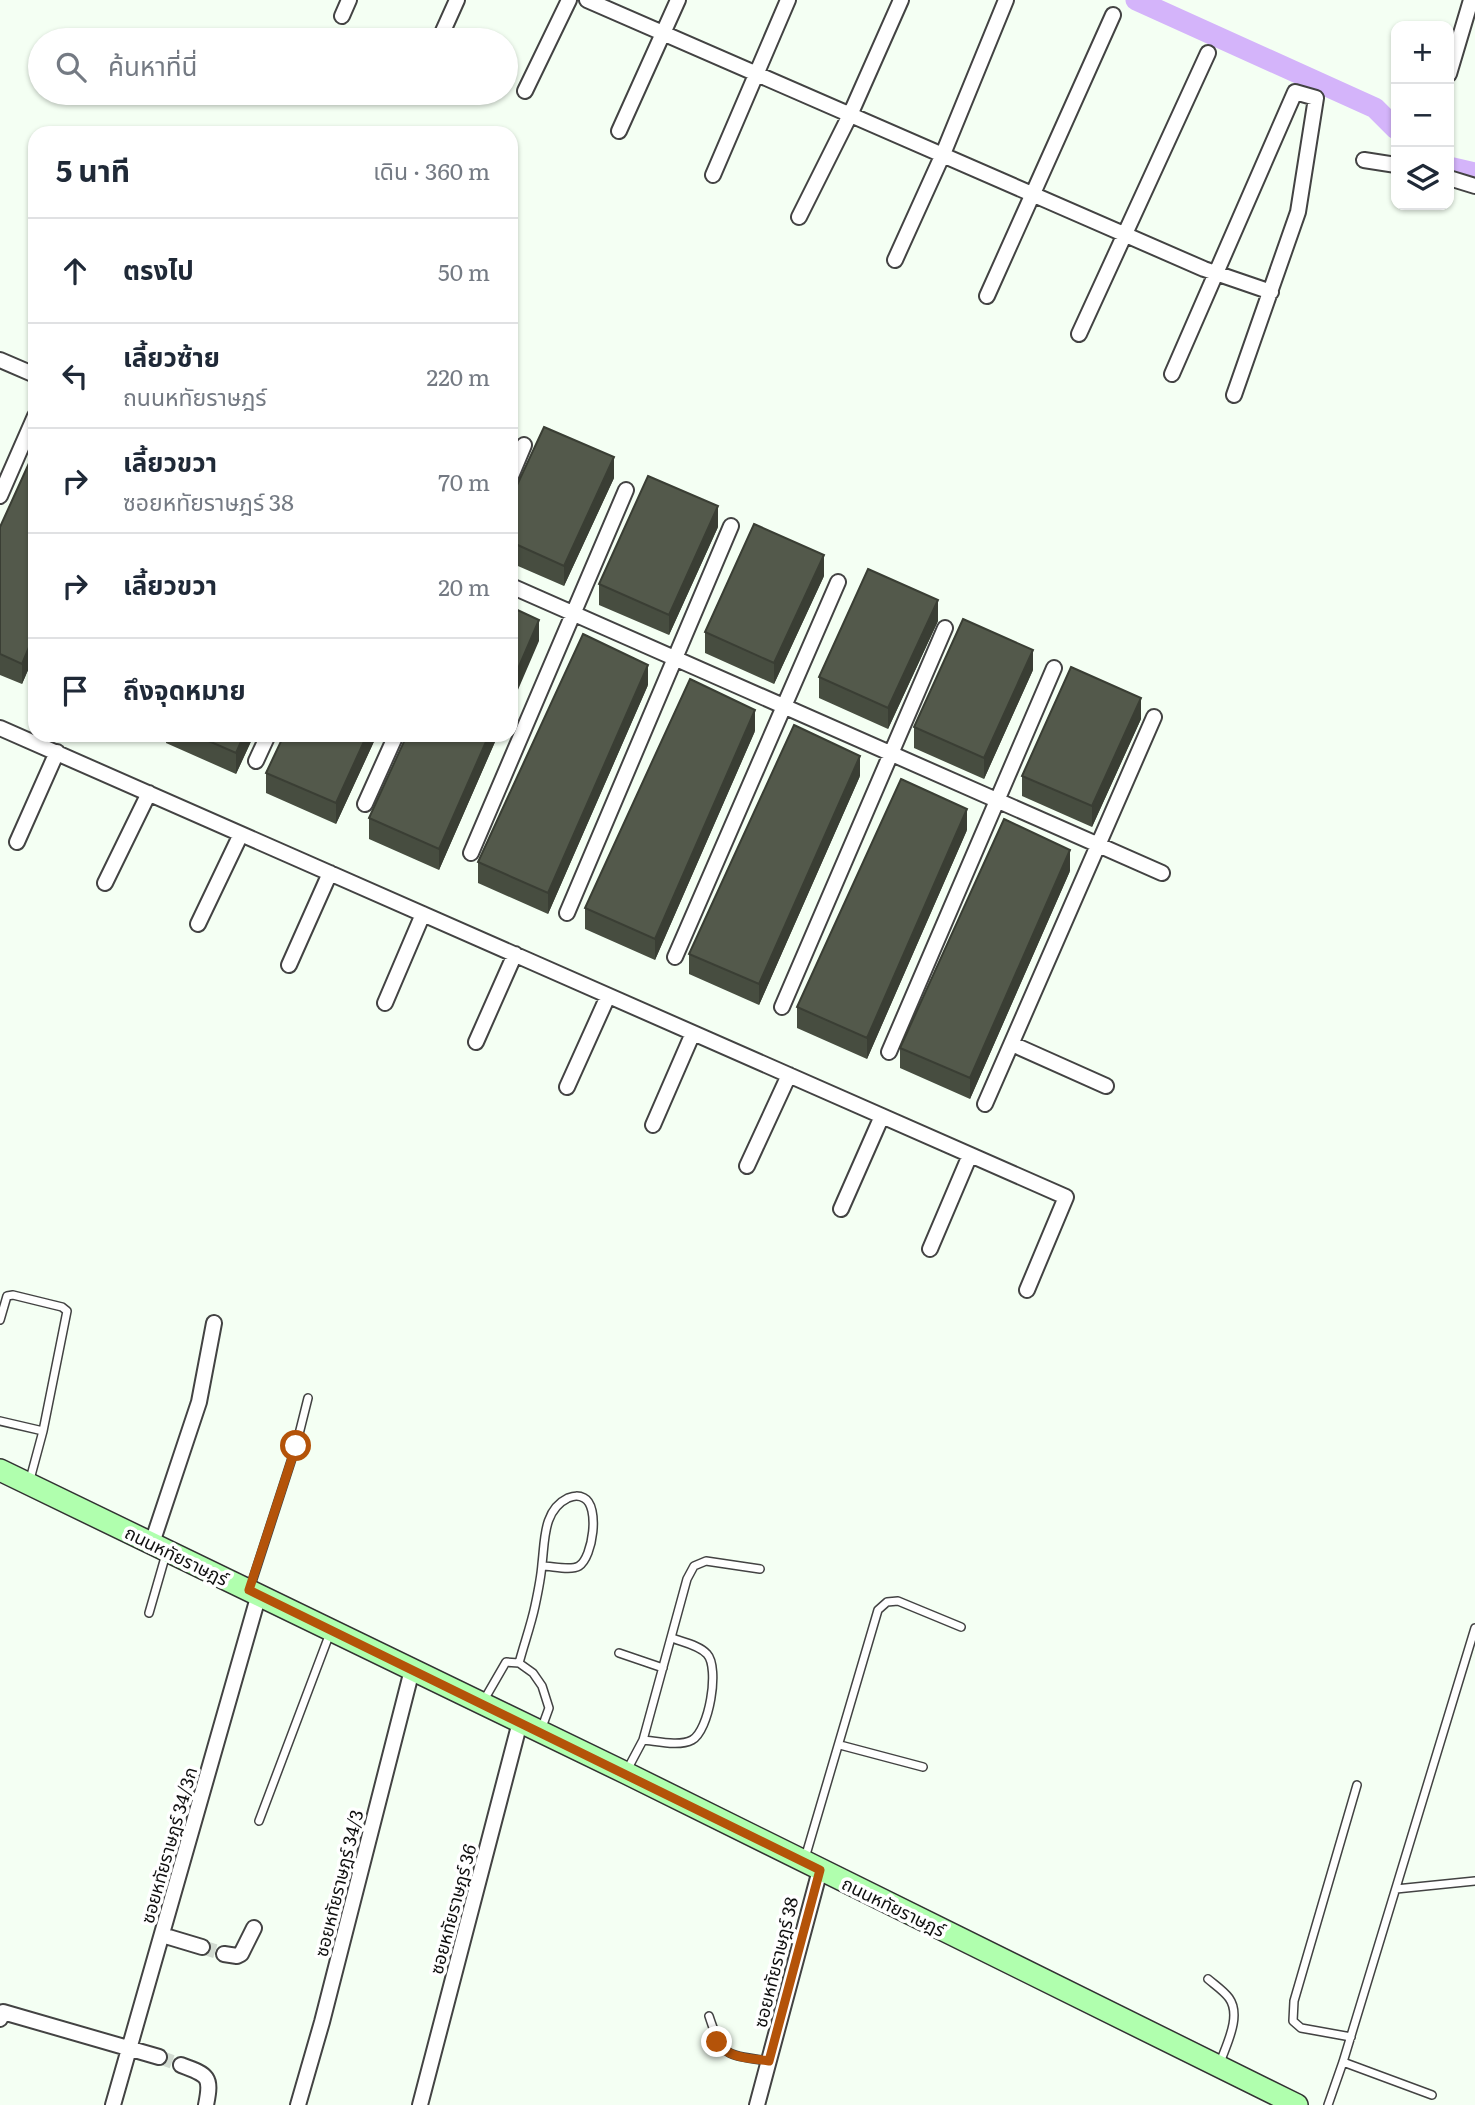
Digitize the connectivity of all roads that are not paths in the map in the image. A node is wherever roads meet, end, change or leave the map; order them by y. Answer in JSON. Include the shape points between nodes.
{"nodes":[{"id":1,"x":349,"y":0,"type":"edge"},
{"id":2,"x":457,"y":0,"type":"edge"},
{"id":3,"x":569,"y":0,"type":"edge"},
{"id":4,"x":587,"y":0,"type":"edge"},
{"id":5,"x":678,"y":0,"type":"edge"},
{"id":6,"x":788,"y":0,"type":"edge"},
{"id":7,"x":901,"y":0,"type":"edge"},
{"id":8,"x":1006,"y":0,"type":"edge"},
{"id":9,"x":1471,"y":0,"type":"edge"},
{"id":10,"x":1113,"y":15,"type":"dead end"},
{"id":11,"x":342,"y":16,"type":"dead end"},
{"id":12,"x":444,"y":28,"type":"edge"},
{"id":13,"x":664,"y":33,"type":"junction"},
{"id":14,"x":1208,"y":53,"type":"dead end"},
{"id":15,"x":1454,"y":57,"type":"edge"},
{"id":16,"x":757,"y":73,"type":"junction"},
{"id":17,"x":525,"y":91,"type":"dead end"},
{"id":18,"x":850,"y":115,"type":"junction"},
{"id":19,"x":619,"y":131,"type":"dead end"},
{"id":20,"x":943,"y":154,"type":"junction"},
{"id":21,"x":1364,"y":160,"type":"dead end"},
{"id":22,"x":1391,"y":164,"type":"edge"},
{"id":23,"x":713,"y":175,"type":"dead end"},
{"id":24,"x":1454,"y":180,"type":"edge"},
{"id":25,"x":1475,"y":186,"type":"edge"},
{"id":26,"x":1032,"y":195,"type":"junction"},
{"id":27,"x":799,"y":217,"type":"dead end"},
{"id":28,"x":1126,"y":235,"type":"junction"},
{"id":29,"x":895,"y":260,"type":"dead end"},
{"id":30,"x":1217,"y":273,"type":"junction"},
{"id":31,"x":1270,"y":292,"type":"junction"},
{"id":32,"x":986,"y":296,"type":"dead end"},
{"id":33,"x":1079,"y":334,"type":"dead end"},
{"id":34,"x":0,"y":360,"type":"edge"},
{"id":35,"x":28,"y":372,"type":"edge"},
{"id":36,"x":1172,"y":374,"type":"dead end"},
{"id":37,"x":1234,"y":395,"type":"dead end"},
{"id":38,"x":28,"y":432,"type":"edge"},
{"id":39,"x":524,"y":445,"type":"dead end"},
{"id":40,"x":518,"y":459,"type":"edge"},
{"id":41,"x":626,"y":490,"type":"dead end"},
{"id":42,"x":0,"y":496,"type":"edge"},
{"id":43,"x":731,"y":526,"type":"dead end"},
{"id":44,"x":838,"y":582,"type":"dead end"},
{"id":45,"x":518,"y":589,"type":"edge"},
{"id":46,"x":573,"y":613,"type":"junction"},
{"id":47,"x":945,"y":628,"type":"dead end"},
{"id":48,"x":675,"y":658,"type":"junction"},
{"id":49,"x":1054,"y":668,"type":"dead end"},
{"id":50,"x":784,"y":706,"type":"junction"},
{"id":51,"x":1154,"y":718,"type":"dead end"},
{"id":52,"x":0,"y":728,"type":"edge"},
{"id":53,"x":28,"y":740,"type":"edge"},
{"id":54,"x":33,"y":742,"type":"edge"},
{"id":55,"x":265,"y":742,"type":"edge"},
{"id":56,"x":393,"y":742,"type":"edge"},
{"id":57,"x":57,"y":752,"type":"junction"},
{"id":58,"x":891,"y":753,"type":"junction"},
{"id":59,"x":256,"y":761,"type":"dead end"},
{"id":60,"x":149,"y":793,"type":"junction"},
{"id":61,"x":998,"y":800,"type":"junction"},
{"id":62,"x":365,"y":804,"type":"dead end"},
{"id":63,"x":241,"y":834,"type":"junction"},
{"id":64,"x":17,"y":842,"type":"dead end"},
{"id":65,"x":1098,"y":845,"type":"junction"},
{"id":66,"x":471,"y":853,"type":"dead end"},
{"id":67,"x":330,"y":873,"type":"junction"},
{"id":68,"x":1162,"y":873,"type":"dead end"},
{"id":69,"x":105,"y":883,"type":"dead end"},
{"id":70,"x":567,"y":913,"type":"dead end"},
{"id":71,"x":423,"y":914,"type":"junction"},
{"id":72,"x":198,"y":924,"type":"dead end"},
{"id":73,"x":515,"y":954,"type":"junction"},
{"id":74,"x":675,"y":957,"type":"dead end"},
{"id":75,"x":289,"y":965,"type":"dead end"},
{"id":76,"x":608,"y":996,"type":"junction"},
{"id":77,"x":385,"y":1003,"type":"dead end"},
{"id":78,"x":782,"y":1007,"type":"dead end"},
{"id":79,"x":693,"y":1033,"type":"junction"},
{"id":80,"x":476,"y":1042,"type":"dead end"},
{"id":81,"x":1012,"y":1044,"type":"junction"},
{"id":82,"x":889,"y":1052,"type":"dead end"},
{"id":83,"x":789,"y":1075,"type":"junction"},
{"id":84,"x":1106,"y":1086,"type":"dead end"},
{"id":85,"x":566,"y":1087,"type":"dead end"},
{"id":86,"x":985,"y":1104,"type":"dead end"},
{"id":87,"x":882,"y":1116,"type":"junction"},
{"id":88,"x":653,"y":1125,"type":"dead end"},
{"id":89,"x":970,"y":1155,"type":"junction"},
{"id":90,"x":747,"y":1167,"type":"dead end"},
{"id":91,"x":841,"y":1209,"type":"dead end"},
{"id":92,"x":930,"y":1249,"type":"dead end"},
{"id":93,"x":1027,"y":1290,"type":"dead end"},
{"id":94,"x":0,"y":1320,"type":"edge"},
{"id":95,"x":214,"y":1322,"type":"dead end"},
{"id":96,"x":308,"y":1398,"type":"dead end"},
{"id":97,"x":0,"y":1421,"type":"edge"},
{"id":98,"x":43,"y":1431,"type":"junction"},
{"id":99,"x":0,"y":1470,"type":"edge"},
{"id":100,"x":29,"y":1483,"type":"junction"},
{"id":101,"x":160,"y":1547,"type":"junction"},
{"id":102,"x":542,"y":1566,"type":"junction"},
{"id":103,"x":760,"y":1569,"type":"dead end"},
{"id":104,"x":254,"y":1592,"type":"junction"},
{"id":105,"x":149,"y":1613,"type":"dead end"},
{"id":106,"x":961,"y":1627,"type":"dead end"},
{"id":107,"x":1475,"y":1628,"type":"edge"},
{"id":108,"x":331,"y":1629,"type":"junction"},
{"id":109,"x":672,"y":1638,"type":"junction"},
{"id":110,"x":619,"y":1653,"type":"dead end"},
{"id":111,"x":519,"y":1663,"type":"junction"},
{"id":112,"x":663,"y":1668,"type":"junction"},
{"id":113,"x":412,"y":1670,"type":"junction"},
{"id":114,"x":482,"y":1703,"type":"junction"},
{"id":115,"x":520,"y":1722,"type":"junction"},
{"id":116,"x":541,"y":1732,"type":"junction"},
{"id":117,"x":643,"y":1740,"type":"junction"},
{"id":118,"x":840,"y":1745,"type":"junction"},
{"id":119,"x":923,"y":1767,"type":"dead end"},
{"id":120,"x":626,"y":1773,"type":"junction"},
{"id":121,"x":1357,"y":1785,"type":"dead end"},
{"id":122,"x":259,"y":1821,"type":"dead end"},
{"id":123,"x":812,"y":1866,"type":"junction"},
{"id":124,"x":1475,"y":1881,"type":"edge"},
{"id":125,"x":1396,"y":1889,"type":"junction"},
{"id":126,"x":254,"y":1928,"type":"dead end"},
{"id":127,"x":162,"y":1935,"type":"junction"},
{"id":128,"x":202,"y":1947,"type":"tunnel mouth"},
{"id":129,"x":224,"y":1954,"type":"dead end"},
{"id":130,"x":1208,"y":1979,"type":"dead end"},
{"id":131,"x":1,"y":2014,"type":"edge"},
{"id":132,"x":709,"y":2016,"type":"dead end"},
{"id":133,"x":1351,"y":2037,"type":"junction"},
{"id":134,"x":129,"y":2049,"type":"junction"},
{"id":135,"x":159,"y":2057,"type":"tunnel mouth"},
{"id":136,"x":769,"y":2061,"type":"junction"},
{"id":137,"x":1343,"y":2062,"type":"junction"},
{"id":138,"x":181,"y":2065,"type":"tunnel mouth"},
{"id":139,"x":1218,"y":2068,"type":"junction"},
{"id":140,"x":1432,"y":2095,"type":"dead end"},
{"id":141,"x":113,"y":2105,"type":"edge"},
{"id":142,"x":206,"y":2105,"type":"edge"},
{"id":143,"x":298,"y":2105,"type":"edge"},
{"id":144,"x":420,"y":2105,"type":"edge"},
{"id":145,"x":757,"y":2105,"type":"edge"},
{"id":146,"x":1297,"y":2105,"type":"edge"},
{"id":147,"x":1328,"y":2105,"type":"edge"}],
"edges":[{"from":1,"to":11,"type":"street"},
{"from":2,"to":12,"type":"street"},
{"from":3,"to":17,"type":"street"},
{"from":4,"to":13,"type":"street"},
{"from":5,"to":13,"type":"street"},
{"from":6,"to":16,"type":"street"},
{"from":7,"to":18,"type":"street"},
{"from":8,"to":20,"type":"street"},
{"from":9,"to":15,"type":"street"},
{"from":10,"to":26,"type":"street"},
{"from":13,"to":16,"type":"street"},
{"from":13,"to":19,"type":"street"},
{"from":14,"to":28,"type":"street"},
{"from":16,"to":18,"type":"street"},
{"from":16,"to":23,"type":"street"},
{"from":18,"to":20,"type":"street"},
{"from":18,"to":27,"type":"street"},
{"from":20,"to":26,"type":"street"},
{"from":20,"to":29,"type":"street"},
{"from":21,"to":22,"type":"street"},
{"from":24,"to":25,"type":"street"},
{"from":26,"to":28,"type":"street"},
{"from":26,"to":32,"type":"street"},
{"from":28,"to":30,"type":"street"},
{"from":28,"to":33,"type":"street"},
{"from":30,"to":31,"type":"street"},
{"from":30,"to":31,"type":"street","via":[[1295,92],[1316,98],[1298,212]]},
{"from":30,"to":36,"type":"street"},
{"from":31,"to":37,"type":"street"},
{"from":34,"to":35,"type":"street"},
{"from":38,"to":42,"type":"street"},
{"from":39,"to":40,"type":"street"},
{"from":41,"to":46,"type":"street"},
{"from":43,"to":48,"type":"street"},
{"from":44,"to":50,"type":"street"},
{"from":45,"to":46,"type":"street"},
{"from":46,"to":48,"type":"street"},
{"from":46,"to":66,"type":"street"},
{"from":47,"to":58,"type":"street"},
{"from":48,"to":50,"type":"street"},
{"from":48,"to":70,"type":"street"},
{"from":49,"to":61,"type":"street"},
{"from":50,"to":58,"type":"street"},
{"from":50,"to":74,"type":"street"},
{"from":51,"to":65,"type":"street"},
{"from":52,"to":53,"type":"street"},
{"from":54,"to":57,"type":"street"},
{"from":55,"to":59,"type":"street"},
{"from":56,"to":62,"type":"street"},
{"from":57,"to":60,"type":"street"},
{"from":57,"to":64,"type":"street"},
{"from":58,"to":61,"type":"street"},
{"from":58,"to":78,"type":"street"},
{"from":60,"to":63,"type":"street"},
{"from":60,"to":69,"type":"street"},
{"from":61,"to":65,"type":"street"},
{"from":61,"to":82,"type":"street"},
{"from":63,"to":67,"type":"street"},
{"from":63,"to":72,"type":"street"},
{"from":65,"to":68,"type":"street"},
{"from":65,"to":81,"type":"street"},
{"from":67,"to":71,"type":"street"},
{"from":67,"to":75,"type":"street"},
{"from":71,"to":73,"type":"street"},
{"from":71,"to":77,"type":"street"},
{"from":73,"to":76,"type":"street"},
{"from":73,"to":80,"type":"street"},
{"from":76,"to":79,"type":"street"},
{"from":76,"to":85,"type":"street"},
{"from":79,"to":83,"type":"street"},
{"from":79,"to":88,"type":"street"},
{"from":81,"to":84,"type":"street"},
{"from":81,"to":86,"type":"street"},
{"from":83,"to":87,"type":"street"},
{"from":83,"to":90,"type":"street"},
{"from":87,"to":89,"type":"street"},
{"from":87,"to":91,"type":"street"},
{"from":89,"to":92,"type":"street"},
{"from":89,"to":93,"type":"street","via":[[1066,1198]]},
{"from":94,"to":98,"type":"lane","via":[[7,1296],[13,1295],[67,1311]]},
{"from":95,"to":101,"type":"street","via":[[199,1402]]},
{"from":96,"to":104,"type":"lane"},
{"from":97,"to":98,"type":"lane"},
{"from":98,"to":100,"type":"lane"},
{"from":99,"to":100,"type":"main road","name":"ถนนหทัยราษฎร์"},
{"from":100,"to":101,"type":"main road","name":"ถนนหทัยราษฎร์"},
{"from":101,"to":104,"type":"main road","name":"ถนนหทัยราษฎร์"},
{"from":101,"to":105,"type":"lane"},
{"from":102,"to":102,"type":"lane","via":[[551,1514],[560,1502],[583,1497],[594,1516],[584,1561],[574,1567]]},
{"from":102,"to":111,"type":"lane"},
{"from":103,"to":109,"type":"lane","via":[[706,1561],[694,1566]]},
{"from":104,"to":108,"type":"main road","name":"ถนนหทัยราษฎร์"},
{"from":104,"to":127,"type":"street","name":"ซอยหทัยราษฎร์ 34/3ก"},
{"from":106,"to":118,"type":"lane","via":[[898,1601],[887,1602],[878,1610]]},
{"from":107,"to":125,"type":"lane"},
{"from":108,"to":113,"type":"main road","name":"ถนนหทัยราษฎร์"},
{"from":108,"to":122,"type":"lane"},
{"from":109,"to":112,"type":"lane"},
{"from":109,"to":117,"type":"lane","via":[[702,1650],[711,1661],[705,1723],[693,1739],[684,1742]]},
{"from":110,"to":112,"type":"lane"},
{"from":111,"to":114,"type":"lane","via":[[506,1662]]},
{"from":111,"to":116,"type":"lane","via":[[542,1686],[549,1708]]},
{"from":112,"to":117,"type":"lane"},
{"from":113,"to":114,"type":"main road","name":"ถนนหทัยราษฎร์"},
{"from":113,"to":143,"type":"street","name":"ซอยหทัยราษฎร์ 34/3"},
{"from":114,"to":115,"type":"main road","name":"ถนนหทัยราษฎร์"},
{"from":115,"to":116,"type":"main road","name":"ถนนหทัยราษฎร์"},
{"from":115,"to":144,"type":"street","name":"ซอยหทัยราษฎร์ 36"},
{"from":116,"to":120,"type":"main road","name":"ถนนหทัยราษฎร์"},
{"from":117,"to":120,"type":"lane"},
{"from":118,"to":119,"type":"lane"},
{"from":118,"to":123,"type":"lane"},
{"from":120,"to":123,"type":"main road","name":"ถนนหทัยราษฎร์"},
{"from":121,"to":133,"type":"lane","via":[[1294,2001],[1293,2021],[1301,2028]]},
{"from":123,"to":136,"type":"street","name":"ซอยหทัยราษฎร์ 38"},
{"from":123,"to":139,"type":"main road","name":"ถนนหทัยราษฎร์"},
{"from":124,"to":125,"type":"lane"},
{"from":125,"to":133,"type":"lane"},
{"from":126,"to":129,"type":"street","via":[[241,1954]]},
{"from":127,"to":128,"type":"street"},
{"from":127,"to":134,"type":"street","name":"ซอยหทัยราษฎร์ 34/3ก"},
{"from":130,"to":139,"type":"lane","via":[[1229,1996],[1233,2006],[1234,2020]]},
{"from":131,"to":134,"type":"street"},
{"from":132,"to":136,"type":"lane","via":[[722,2050]]},
{"from":133,"to":137,"type":"lane"},
{"from":134,"to":135,"type":"street"},
{"from":134,"to":141,"type":"street","name":"ซอยหทัยราษฎร์ 34/3ก"},
{"from":136,"to":145,"type":"street","name":"ซอยหทัยราษฎร์ 38"},
{"from":137,"to":140,"type":"lane"},
{"from":137,"to":147,"type":"lane"},
{"from":138,"to":142,"type":"street","via":[[208,2078],[211,2085]]},
{"from":139,"to":146,"type":"main road","name":"ถนนหทัยราษฎร์"}]}
